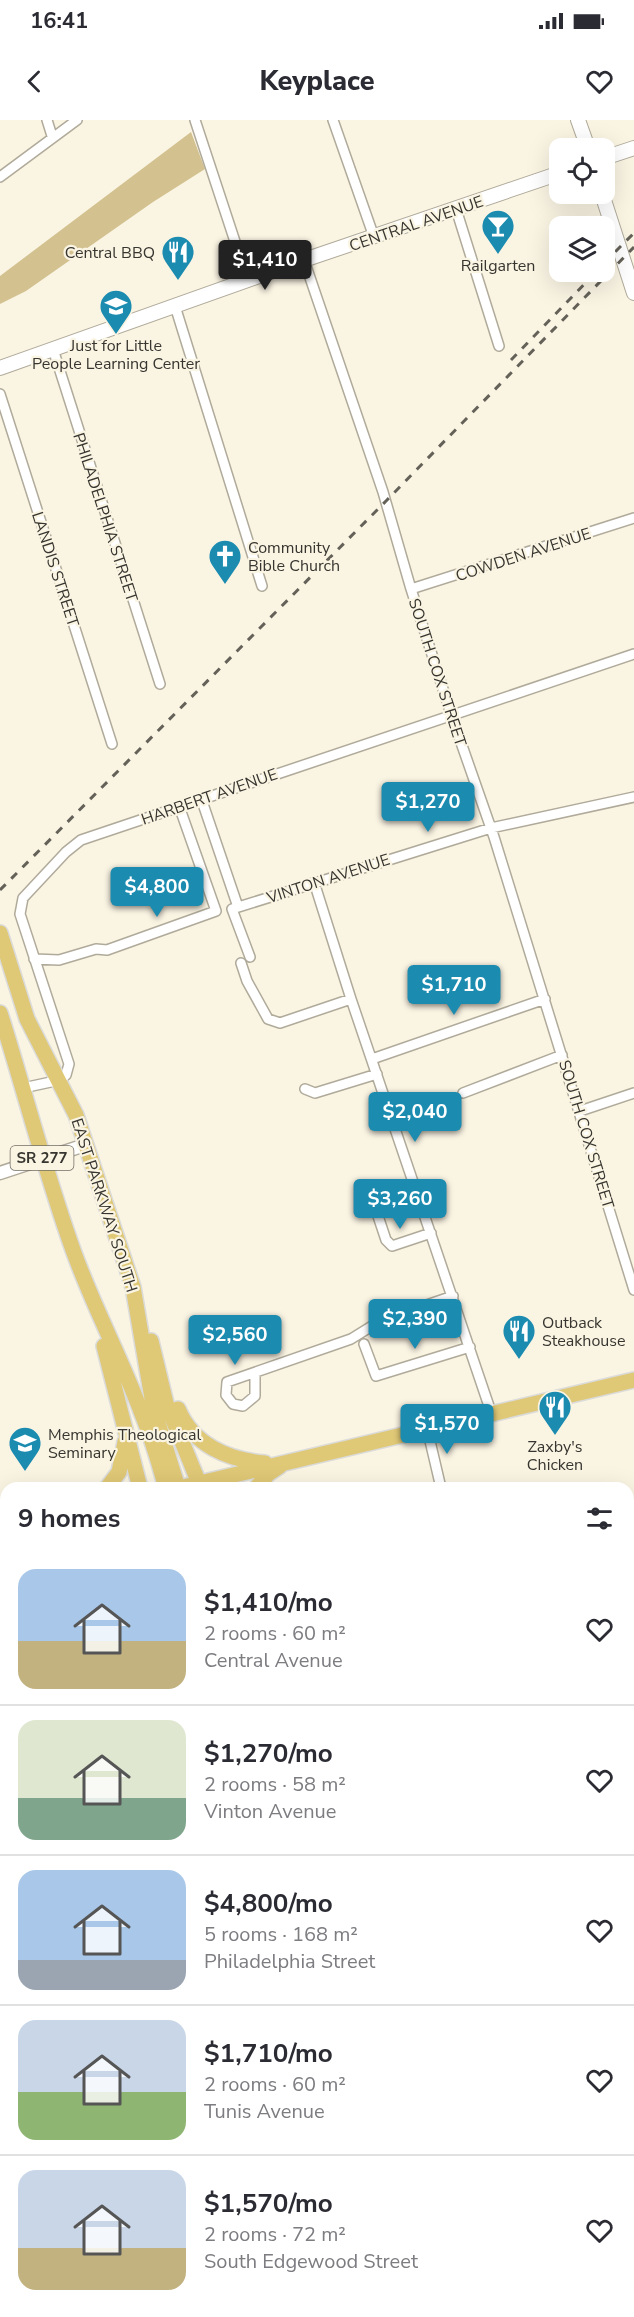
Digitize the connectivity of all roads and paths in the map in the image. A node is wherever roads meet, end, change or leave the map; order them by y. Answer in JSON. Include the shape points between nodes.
{"nodes":[{"id":1,"x":47,"y":120,"type":"edge"},
{"id":2,"x":76,"y":120,"type":"edge"},
{"id":3,"x":195,"y":120,"type":"edge"},
{"id":4,"x":333,"y":120,"type":"edge"},
{"id":5,"x":578,"y":120,"type":"edge"},
{"id":6,"x":52,"y":136,"type":"junction"},
{"id":7,"x":584,"y":138,"type":"edge"},
{"id":8,"x":634,"y":148,"type":"edge"},
{"id":9,"x":615,"y":154,"type":"edge"},
{"id":10,"x":0,"y":177,"type":"edge"},
{"id":11,"x":549,"y":177,"type":"edge"},
{"id":12,"x":605,"y":204,"type":"edge"},
{"id":13,"x":456,"y":209,"type":"junction"},
{"id":14,"x":374,"y":237,"type":"junction"},
{"id":15,"x":304,"y":260,"type":"junction"},
{"id":16,"x":248,"y":281,"type":"junction"},
{"id":17,"x":634,"y":293,"type":"edge"},
{"id":18,"x":175,"y":306,"type":"junction"},
{"id":19,"x":499,"y":346,"type":"dead end"},
{"id":20,"x":53,"y":349,"type":"junction"},
{"id":21,"x":0,"y":368,"type":"edge"},
{"id":22,"x":0,"y":394,"type":"edge"},
{"id":23,"x":634,"y":518,"type":"edge"},
{"id":24,"x":262,"y":586,"type":"dead end"},
{"id":25,"x":411,"y":589,"type":"junction"},
{"id":26,"x":634,"y":654,"type":"edge"},
{"id":27,"x":160,"y":684,"type":"dead end"},
{"id":28,"x":451,"y":714,"type":"junction"},
{"id":29,"x":112,"y":744,"type":"dead end"},
{"id":30,"x":201,"y":798,"type":"junction"},
{"id":31,"x":634,"y":798,"type":"edge"},
{"id":32,"x":179,"y":806,"type":"junction"},
{"id":33,"x":491,"y":828,"type":"junction"},
{"id":34,"x":314,"y":882,"type":"junction"},
{"id":35,"x":235,"y":908,"type":"junction"},
{"id":36,"x":0,"y":933,"type":"edge"},
{"id":37,"x":250,"y":957,"type":"dead end"},
{"id":38,"x":34,"y":959,"type":"junction"},
{"id":39,"x":241,"y":963,"type":"dead end"},
{"id":40,"x":351,"y":999,"type":"junction"},
{"id":41,"x":545,"y":999,"type":"junction"},
{"id":42,"x":0,"y":1013,"type":"edge"},
{"id":43,"x":562,"y":1055,"type":"junction"},
{"id":44,"x":372,"y":1059,"type":"junction"},
{"id":45,"x":377,"y":1074,"type":"junction"},
{"id":46,"x":60,"y":1080,"type":"junction"},
{"id":47,"x":23,"y":1088,"type":"junction"},
{"id":48,"x":305,"y":1089,"type":"dead end"},
{"id":49,"x":463,"y":1093,"type":"dead end"},
{"id":50,"x":634,"y":1093,"type":"edge"},
{"id":51,"x":580,"y":1111,"type":"junction"},
{"id":52,"x":85,"y":1145,"type":"junction"},
{"id":53,"x":42,"y":1159,"type":"junction"},
{"id":54,"x":0,"y":1173,"type":"edge"},
{"id":55,"x":376,"y":1210,"type":"dead end"},
{"id":56,"x":431,"y":1233,"type":"junction"},
{"id":57,"x":133,"y":1287,"type":"junction"},
{"id":58,"x":634,"y":1290,"type":"edge"},
{"id":59,"x":453,"y":1296,"type":"junction"},
{"id":60,"x":93,"y":1300,"type":"junction"},
{"id":61,"x":364,"y":1344,"type":"dead end"},
{"id":62,"x":470,"y":1347,"type":"junction"},
{"id":63,"x":154,"y":1348,"type":"junction"},
{"id":64,"x":255,"y":1373,"type":"dead end"},
{"id":65,"x":634,"y":1380,"type":"edge"},
{"id":66,"x":491,"y":1412,"type":"junction"},
{"id":67,"x":427,"y":1428,"type":"junction"},
{"id":68,"x":125,"y":1430,"type":"junction"},
{"id":69,"x":281,"y":1463,"type":"junction"},
{"id":70,"x":112,"y":1482,"type":"edge"},
{"id":71,"x":138,"y":1482,"type":"edge"},
{"id":72,"x":164,"y":1482,"type":"edge"},
{"id":73,"x":187,"y":1482,"type":"edge"},
{"id":74,"x":188,"y":1482,"type":"edge"},
{"id":75,"x":205,"y":1482,"type":"edge"},
{"id":76,"x":261,"y":1482,"type":"edge"},
{"id":77,"x":440,"y":1482,"type":"edge"}],
"edges":[{"from":1,"to":6,"type":"street"},
{"from":2,"to":6,"type":"street"},
{"from":3,"to":16,"type":"street"},
{"from":4,"to":14,"type":"street"},
{"from":5,"to":7,"type":"main road"},
{"from":6,"to":10,"type":"street"},
{"from":8,"to":9,"type":"main road"},
{"from":11,"to":13,"type":"main road","name":"CENTRAL AVENUE"},
{"from":12,"to":17,"type":"main road"},
{"from":13,"to":14,"type":"main road","name":"CENTRAL AVENUE"},
{"from":13,"to":19,"type":"street"},
{"from":14,"to":15,"type":"main road","name":"CENTRAL AVENUE"},
{"from":15,"to":16,"type":"main road","name":"CENTRAL AVENUE"},
{"from":15,"to":25,"type":"street","name":"SOUTH COX STREET","via":[[383,492]]},
{"from":16,"to":18,"type":"main road","name":"CENTRAL AVENUE"},
{"from":18,"to":20,"type":"main road","name":"CENTRAL AVENUE"},
{"from":18,"to":24,"type":"street"},
{"from":20,"to":21,"type":"main road","name":"CENTRAL AVENUE"},
{"from":20,"to":27,"type":"street","name":"PHILADELPHIA STREET"},
{"from":22,"to":29,"type":"street","name":"LANDIS STREET"},
{"from":23,"to":25,"type":"street","name":"COWDEN AVENUE"},
{"from":25,"to":28,"type":"street","name":"SOUTH COX STREET"},
{"from":26,"to":28,"type":"street","name":"HARBERT AVENUE"},
{"from":28,"to":30,"type":"street","name":"HARBERT AVENUE"},
{"from":28,"to":33,"type":"street","name":"SOUTH COX STREET"},
{"from":30,"to":32,"type":"street","name":"HARBERT AVENUE"},
{"from":30,"to":35,"type":"street"},
{"from":31,"to":33,"type":"street","name":"VINTON AVENUE"},
{"from":32,"to":38,"type":"street","name":"HARBERT AVENUE","via":[[81,840],[66,852],[23,898],[20,914]]},
{"from":32,"to":38,"type":"street","via":[[216,911],[107,950],[59,960]]},
{"from":33,"to":34,"type":"street","name":"VINTON AVENUE"},
{"from":33,"to":41,"type":"street","name":"SOUTH COX STREET"},
{"from":34,"to":35,"type":"street","name":"VINTON AVENUE"},
{"from":34,"to":40,"type":"street"},
{"from":35,"to":37,"type":"street"},
{"from":36,"to":46,"type":"main road","name":"EAST PARKWAY SOUTH","number":"SR 277","via":[[27,1019]]},
{"from":38,"to":46,"type":"street","name":"HARBERT AVENUE","via":[[69,1064]]},
{"from":39,"to":40,"type":"street","via":[[273,1022]]},
{"from":40,"to":44,"type":"street"},
{"from":41,"to":43,"type":"street","name":"SOUTH COX STREET"},
{"from":41,"to":44,"type":"street"},
{"from":42,"to":47,"type":"main road","number":"SR 277"},
{"from":43,"to":49,"type":"street"},
{"from":43,"to":51,"type":"street","name":"SOUTH COX STREET"},
{"from":44,"to":45,"type":"street"},
{"from":45,"to":48,"type":"street","via":[[315,1094]]},
{"from":45,"to":56,"type":"street"},
{"from":46,"to":47,"type":"street"},
{"from":46,"to":52,"type":"main road","name":"EAST PARKWAY SOUTH","number":"SR 277"},
{"from":47,"to":53,"type":"main road","number":"SR 277"},
{"from":50,"to":51,"type":"street"},
{"from":51,"to":58,"type":"street","name":"SOUTH COX STREET"},
{"from":52,"to":53,"type":"street"},
{"from":52,"to":57,"type":"main road","name":"EAST PARKWAY SOUTH","number":"SR 277"},
{"from":53,"to":54,"type":"street"},
{"from":53,"to":60,"type":"main road","number":"SR 277"},
{"from":55,"to":56,"type":"street","via":[[386,1240],[392,1246]]},
{"from":56,"to":59,"type":"street"},
{"from":57,"to":63,"type":"main road"},
{"from":57,"to":73,"type":"main road","name":"EAST PARKWAY SOUTH","number":"SR 277","via":[[154,1410]]},
{"from":59,"to":62,"type":"street"},
{"from":59,"to":64,"type":"street","via":[[380,1321],[351,1339]]},
{"from":60,"to":68,"type":"main road"},
{"from":60,"to":72,"type":"main road","via":[[143,1415]]},
{"from":61,"to":62,"type":"street","via":[[376,1376]]},
{"from":62,"to":66,"type":"street"},
{"from":63,"to":69,"type":"main road","via":[[184,1423],[195,1437],[214,1450],[248,1462]]},
{"from":63,"to":74,"type":"main road"},
{"from":65,"to":66,"type":"main road"},
{"from":66,"to":67,"type":"main road"},
{"from":67,"to":69,"type":"main road"},
{"from":67,"to":77,"type":"street"},
{"from":68,"to":70,"type":"main road","via":[[119,1472]]},
{"from":68,"to":71,"type":"main road"},
{"from":69,"to":75,"type":"main road"},
{"from":69,"to":76,"type":"main road"}]}
